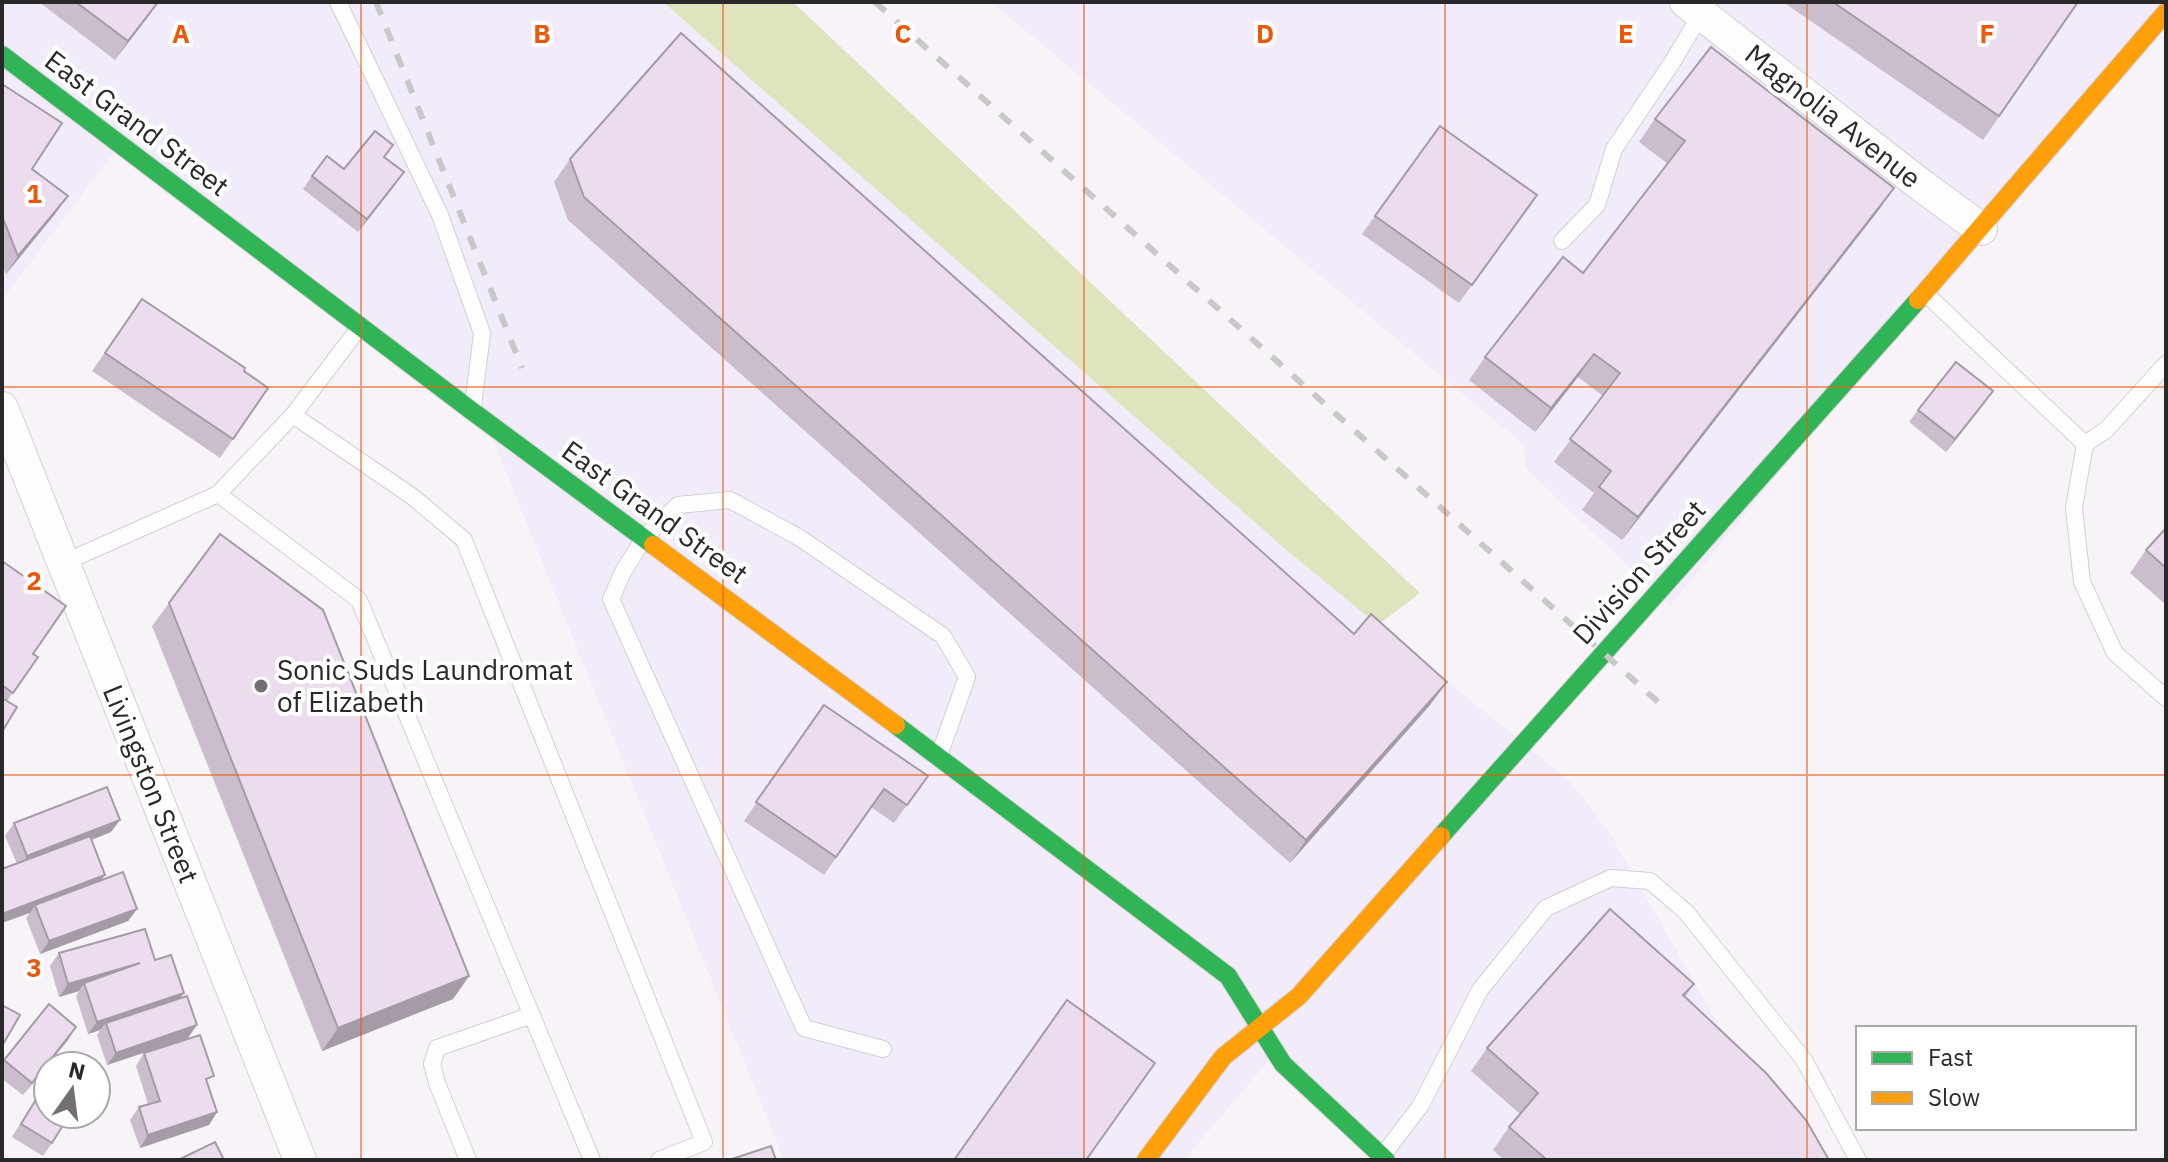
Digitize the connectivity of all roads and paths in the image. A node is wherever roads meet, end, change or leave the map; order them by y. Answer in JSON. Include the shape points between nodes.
{"nodes":[{"id":1,"x":338,"y":2,"type":"edge"},
{"id":2,"x":1694,"y":8,"type":"edge"},
{"id":3,"x":2166,"y":12,"type":"edge"},
{"id":4,"x":2,"y":55,"type":"edge"},
{"id":5,"x":1981,"y":229,"type":"junction"},
{"id":6,"x":1562,"y":241,"type":"dead end"},
{"id":7,"x":1924,"y":293,"type":"junction"},
{"id":8,"x":360,"y":327,"type":"junction"},
{"id":9,"x":2166,"y":364,"type":"edge"},
{"id":10,"x":2,"y":408,"type":"edge"},
{"id":11,"x":472,"y":411,"type":"junction"},
{"id":12,"x":293,"y":415,"type":"junction"},
{"id":13,"x":2085,"y":444,"type":"junction"},
{"id":14,"x":10,"y":461,"type":"edge"},
{"id":15,"x":218,"y":494,"type":"junction"},
{"id":16,"x":644,"y":538,"type":"junction"},
{"id":17,"x":63,"y":563,"type":"junction"},
{"id":18,"x":2166,"y":698,"type":"edge"},
{"id":19,"x":939,"y":757,"type":"junction"},
{"id":20,"x":532,"y":1015,"type":"junction"},
{"id":21,"x":1260,"y":1026,"type":"junction"},
{"id":22,"x":883,"y":1049,"type":"dead end"},
{"id":23,"x":1379,"y":1156,"type":"edge"},
{"id":24,"x":300,"y":1160,"type":"edge"},
{"id":25,"x":468,"y":1160,"type":"edge"},
{"id":26,"x":592,"y":1160,"type":"edge"},
{"id":27,"x":659,"y":1160,"type":"edge"},
{"id":28,"x":1146,"y":1160,"type":"edge"},
{"id":29,"x":1858,"y":1160,"type":"edge"}],
"edges":[{"from":1,"to":11,"type":"lane","via":[[440,215],[482,333]]},
{"from":2,"to":5,"type":"street","name":"Magnolia Avenue"},
{"from":2,"to":6,"type":"lane","via":[[1673,61],[1614,149],[1597,205]]},
{"from":3,"to":5,"type":"street","name":"Division Street"},
{"from":4,"to":8,"type":"street","name":"East Grand Street"},
{"from":5,"to":7,"type":"street","name":"Division Street"},
{"from":7,"to":13,"type":"lane"},
{"from":7,"to":21,"type":"street","name":"Division Street","via":[[1299,996]]},
{"from":8,"to":11,"type":"street","name":"East Grand Street"},
{"from":8,"to":12,"type":"lane"},
{"from":9,"to":13,"type":"lane","via":[[2106,430]]},
{"from":10,"to":14,"type":"street","name":"Livingston Street"},
{"from":11,"to":16,"type":"street","name":"East Grand Street"},
{"from":12,"to":15,"type":"lane"},
{"from":12,"to":27,"type":"lane","via":[[413,497],[464,540],[704,1142]]},
{"from":13,"to":18,"type":"lane","via":[[2074,508],[2082,582],[2115,653]]},
{"from":14,"to":17,"type":"street","name":"Livingston Street"},
{"from":15,"to":17,"type":"lane"},
{"from":15,"to":20,"type":"lane","via":[[359,600]]},
{"from":16,"to":19,"type":"street","name":"East Grand Street"},
{"from":16,"to":19,"type":"lane","via":[[678,505],[730,500],[800,538],[943,636],[967,677]]},
{"from":16,"to":22,"type":"lane","via":[[611,599],[804,1028]]},
{"from":17,"to":24,"type":"street","name":"Livingston Street"},
{"from":19,"to":21,"type":"street","name":"East Grand Street","via":[[1228,976]]},
{"from":20,"to":25,"type":"lane","via":[[437,1048],[432,1064],[437,1083]]},
{"from":20,"to":26,"type":"lane"},
{"from":21,"to":23,"type":"street","name":"East Grand Street","via":[[1283,1064]]},
{"from":21,"to":28,"type":"street","name":"Division Street","via":[[1223,1057]]},
{"from":23,"to":29,"type":"lane","via":[[1421,1105],[1480,990],[1546,908],[1611,878],[1650,881],[1686,912],[1804,1060]]}]}
